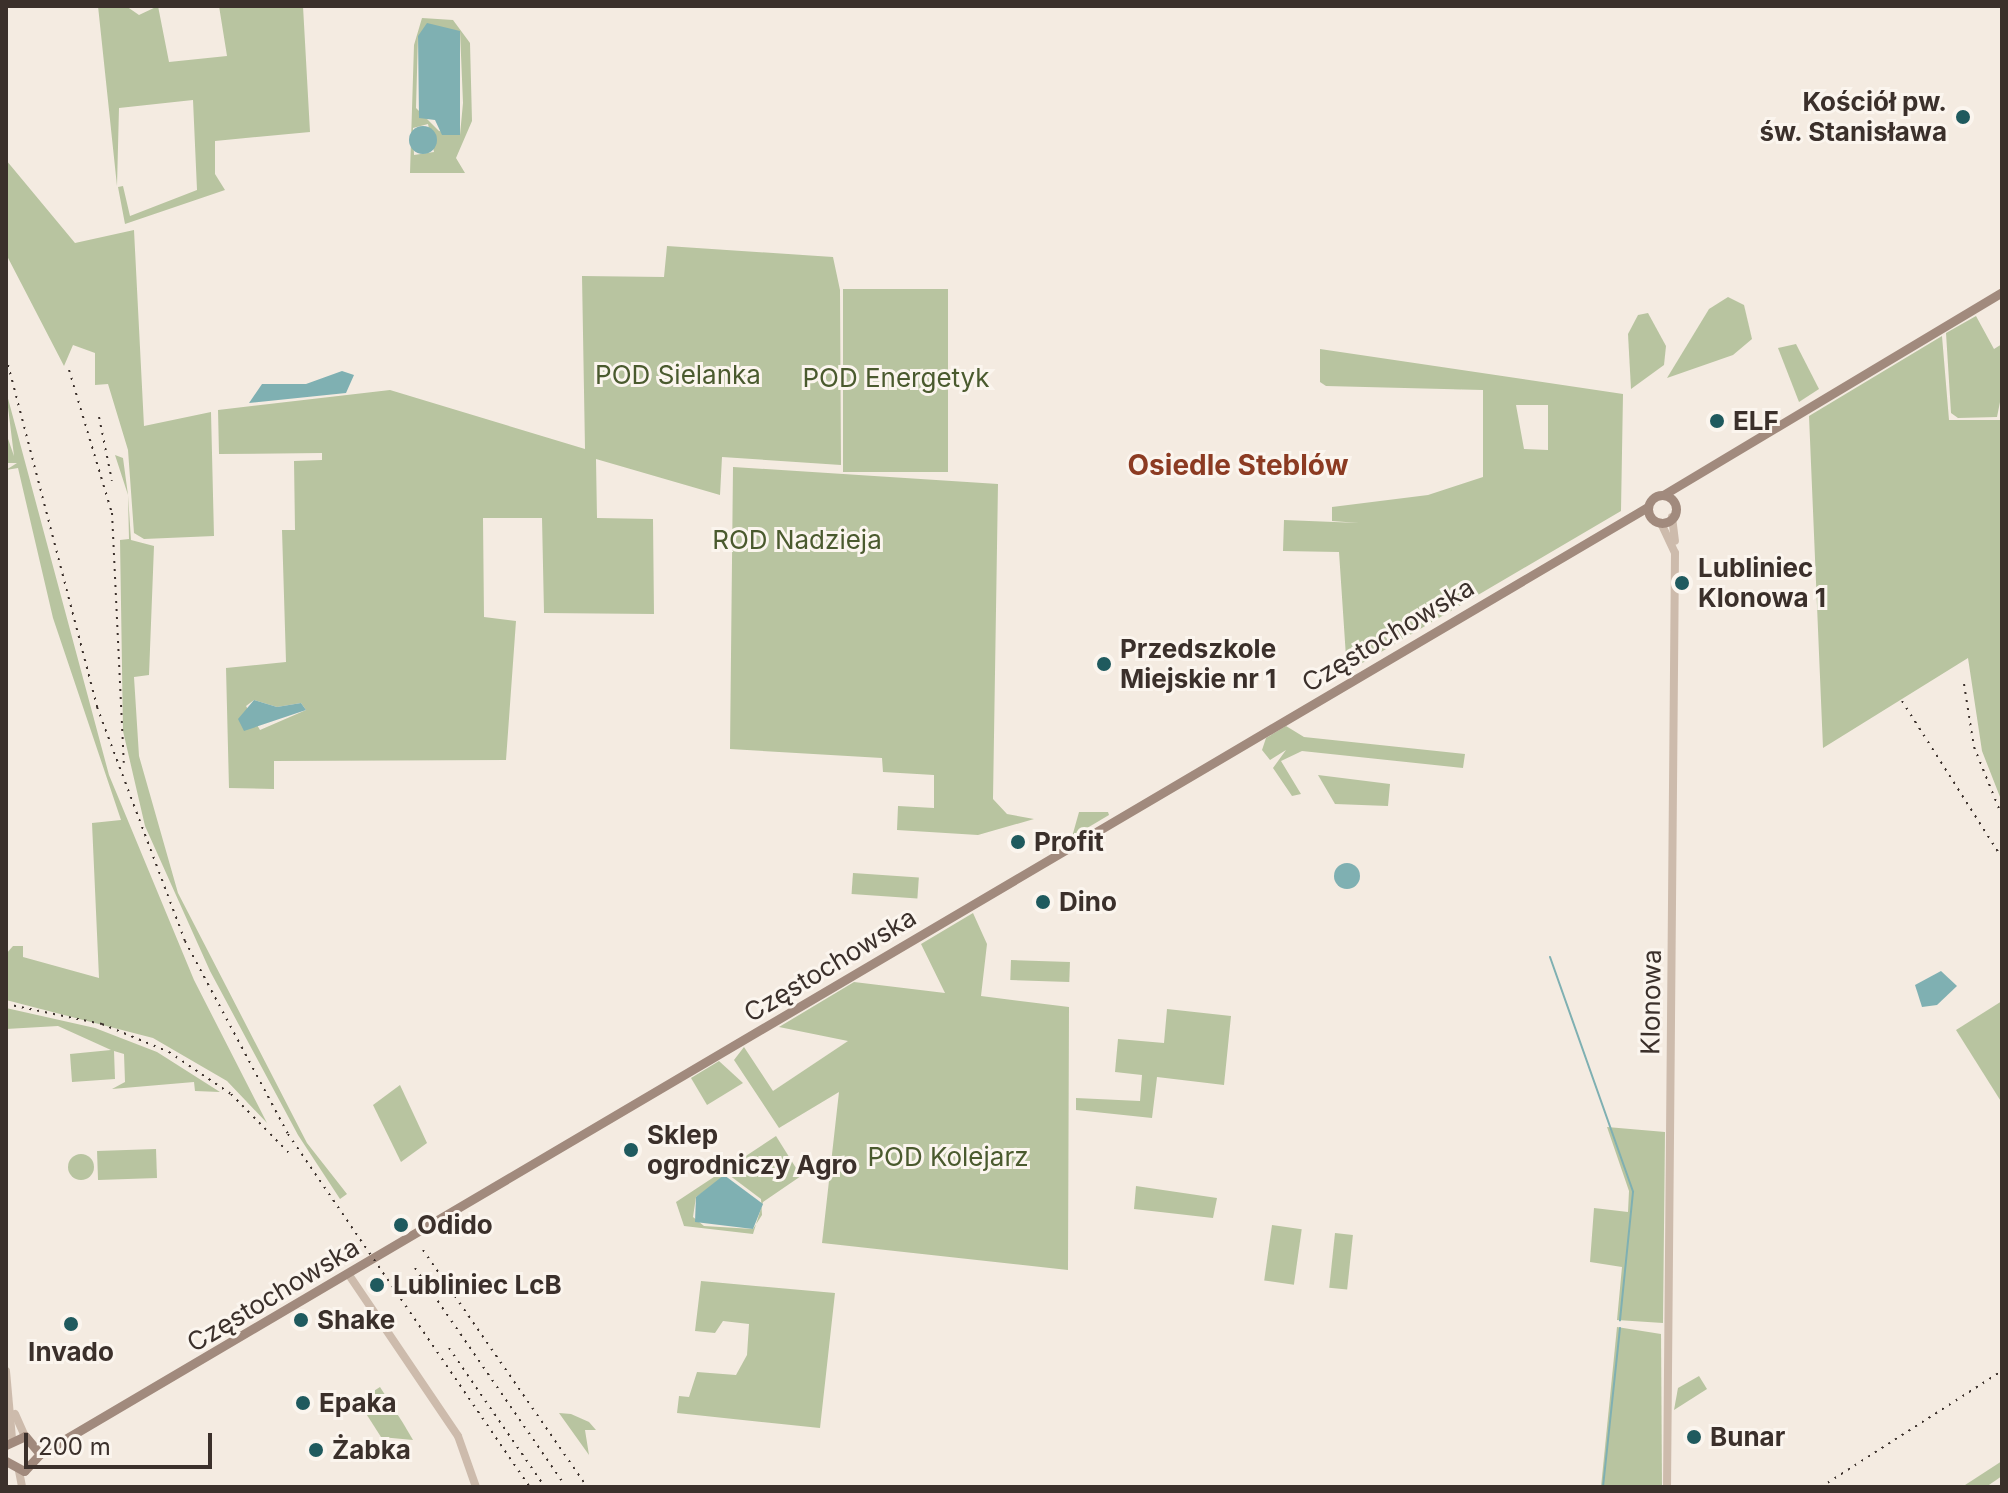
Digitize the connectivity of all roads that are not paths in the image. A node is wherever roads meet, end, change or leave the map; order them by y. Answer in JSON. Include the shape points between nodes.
{"nodes":[{"id":1,"x":2002,"y":292,"type":"edge"},
{"id":2,"x":1694,"y":478,"type":"junction"},
{"id":3,"x":1663,"y":495,"type":"junction"},
{"id":4,"x":1649,"y":512,"type":"junction"},
{"id":5,"x":1674,"y":512,"type":"junction"},
{"id":6,"x":1661,"y":523,"type":"junction"},
{"id":7,"x":1675,"y":553,"type":"junction"},
{"id":8,"x":349,"y":1275,"type":"junction"},
{"id":9,"x":6,"y":1371,"type":"edge"},
{"id":10,"x":10,"y":1394,"type":"junction"},
{"id":11,"x":25,"y":1436,"type":"junction"},
{"id":12,"x":67,"y":1439,"type":"junction"},
{"id":13,"x":9,"y":1442,"type":"edge"},
{"id":14,"x":35,"y":1442,"type":"junction"},
{"id":15,"x":40,"y":1454,"type":"junction"},
{"id":16,"x":11,"y":1468,"type":"edge"},
{"id":17,"x":22,"y":1487,"type":"edge"},
{"id":18,"x":476,"y":1487,"type":"edge"},
{"id":19,"x":1667,"y":1487,"type":"edge"}],
"edges":[{"from":1,"to":2,"type":"main road"},
{"from":2,"to":3,"type":"main road"},
{"from":2,"to":5,"type":"main road"},
{"from":3,"to":4,"type":"main road"},
{"from":3,"to":5,"type":"main road"},
{"from":4,"to":6,"type":"main road"},
{"from":4,"to":8,"type":"main road","name":"Częstochowska","via":[[1614,526]]},
{"from":5,"to":6,"type":"main road"},
{"from":5,"to":7,"type":"street"},
{"from":6,"to":7,"type":"street","name":"Klonowa"},
{"from":7,"to":19,"type":"street","name":"Klonowa"},
{"from":8,"to":12,"type":"main road","name":"Częstochowska"},
{"from":8,"to":18,"type":"street","via":[[458,1436]]},
{"from":9,"to":10,"type":"street"},
{"from":10,"to":11,"type":"street"},
{"from":10,"to":13,"type":"street"},
{"from":11,"to":13,"type":"main road"},
{"from":11,"to":14,"type":"main road"},
{"from":12,"to":14,"type":"main road","name":"Częstochowska"},
{"from":12,"to":15,"type":"main road","name":"Częstochowska"},
{"from":14,"to":15,"type":"main road"},
{"from":15,"to":16,"type":"main road","name":"Częstochowska","via":[[33,1467]]},
{"from":16,"to":17,"type":"street"}]}
